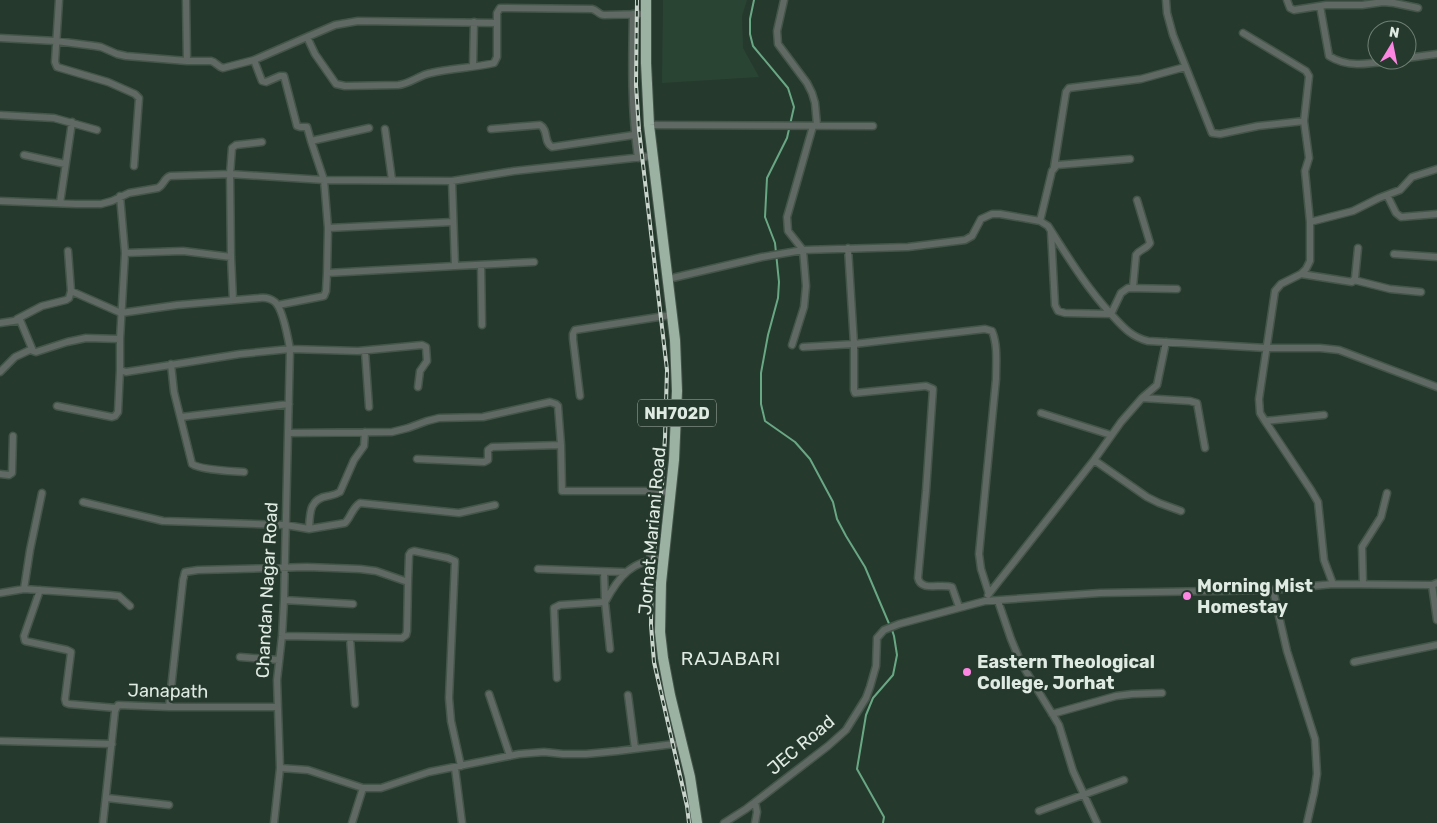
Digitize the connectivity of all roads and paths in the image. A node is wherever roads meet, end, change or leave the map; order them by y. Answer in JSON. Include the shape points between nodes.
{"nodes":[{"id":1,"x":59,"y":0,"type":"edge"},
{"id":2,"x":186,"y":0,"type":"edge"},
{"id":3,"x":646,"y":0,"type":"edge"},
{"id":4,"x":784,"y":0,"type":"edge"},
{"id":5,"x":1166,"y":0,"type":"edge"},
{"id":6,"x":1288,"y":0,"type":"edge"},
{"id":7,"x":1320,"y":6,"type":"junction"},
{"id":8,"x":1418,"y":8,"type":"dead end"},
{"id":9,"x":633,"y":14,"type":"junction"},
{"id":10,"x":646,"y":14,"type":"junction"},
{"id":11,"x":474,"y":22,"type":"junction"},
{"id":12,"x":497,"y":23,"type":"junction"},
{"id":13,"x":1243,"y":33,"type":"dead end"},
{"id":14,"x":306,"y":37,"type":"junction"},
{"id":15,"x":0,"y":38,"type":"edge"},
{"id":16,"x":56,"y":41,"type":"junction"},
{"id":17,"x":1437,"y":54,"type":"edge"},
{"id":18,"x":1417,"y":57,"type":"edge"},
{"id":19,"x":254,"y":60,"type":"junction"},
{"id":20,"x":187,"y":61,"type":"junction"},
{"id":21,"x":1367,"y":63,"type":"edge"},
{"id":22,"x":473,"y":66,"type":"junction"},
{"id":23,"x":1185,"y":67,"type":"junction"},
{"id":24,"x":0,"y":115,"type":"edge"},
{"id":25,"x":1304,"y":121,"type":"junction"},
{"id":26,"x":72,"y":122,"type":"junction"},
{"id":27,"x":649,"y":125,"type":"junction"},
{"id":28,"x":812,"y":126,"type":"junction"},
{"id":29,"x":873,"y":126,"type":"dead end"},
{"id":30,"x":369,"y":128,"type":"dead end"},
{"id":31,"x":491,"y":129,"type":"dead end"},
{"id":32,"x":97,"y":130,"type":"dead end"},
{"id":33,"x":386,"y":130,"type":"dead end"},
{"id":34,"x":634,"y":135,"type":"junction"},
{"id":35,"x":311,"y":141,"type":"junction"},
{"id":36,"x":262,"y":142,"type":"dead end"},
{"id":37,"x":24,"y":155,"type":"dead end"},
{"id":38,"x":652,"y":156,"type":"junction"},
{"id":39,"x":638,"y":158,"type":"junction"},
{"id":40,"x":1130,"y":159,"type":"dead end"},
{"id":41,"x":66,"y":164,"type":"junction"},
{"id":42,"x":134,"y":166,"type":"dead end"},
{"id":43,"x":1054,"y":167,"type":"junction"},
{"id":44,"x":1437,"y":169,"type":"edge"},
{"id":45,"x":230,"y":174,"type":"junction"},
{"id":46,"x":324,"y":180,"type":"junction"},
{"id":47,"x":392,"y":180,"type":"junction"},
{"id":48,"x":452,"y":182,"type":"junction"},
{"id":49,"x":1387,"y":195,"type":"junction"},
{"id":50,"x":120,"y":196,"type":"junction"},
{"id":51,"x":1137,"y":200,"type":"dead end"},
{"id":52,"x":0,"y":201,"type":"edge"},
{"id":53,"x":60,"y":203,"type":"junction"},
{"id":54,"x":1437,"y":214,"type":"edge"},
{"id":55,"x":454,"y":222,"type":"junction"},
{"id":56,"x":1040,"y":222,"type":"junction"},
{"id":57,"x":1310,"y":222,"type":"junction"},
{"id":58,"x":328,"y":228,"type":"junction"},
{"id":59,"x":1051,"y":231,"type":"junction"},
{"id":60,"x":848,"y":248,"type":"junction"},
{"id":61,"x":1358,"y":248,"type":"dead end"},
{"id":62,"x":803,"y":250,"type":"junction"},
{"id":63,"x":68,"y":251,"type":"dead end"},
{"id":64,"x":125,"y":253,"type":"junction"},
{"id":65,"x":1394,"y":254,"type":"dead end"},
{"id":66,"x":231,"y":257,"type":"junction"},
{"id":67,"x":1437,"y":258,"type":"edge"},
{"id":68,"x":534,"y":262,"type":"dead end"},
{"id":69,"x":481,"y":265,"type":"junction"},
{"id":70,"x":455,"y":266,"type":"junction"},
{"id":71,"x":328,"y":273,"type":"junction"},
{"id":72,"x":1301,"y":274,"type":"junction"},
{"id":73,"x":668,"y":279,"type":"junction"},
{"id":74,"x":1354,"y":280,"type":"junction"},
{"id":75,"x":1133,"y":287,"type":"junction"},
{"id":76,"x":1177,"y":289,"type":"dead end"},
{"id":77,"x":71,"y":291,"type":"junction"},
{"id":78,"x":1421,"y":292,"type":"dead end"},
{"id":79,"x":234,"y":300,"type":"junction"},
{"id":80,"x":278,"y":305,"type":"junction"},
{"id":81,"x":121,"y":313,"type":"junction"},
{"id":82,"x":1111,"y":314,"type":"junction"},
{"id":83,"x":671,"y":315,"type":"junction"},
{"id":84,"x":17,"y":319,"type":"junction"},
{"id":85,"x":0,"y":323,"type":"edge"},
{"id":86,"x":482,"y":325,"type":"dead end"},
{"id":87,"x":120,"y":340,"type":"junction"},
{"id":88,"x":1166,"y":342,"type":"junction"},
{"id":89,"x":854,"y":344,"type":"junction"},
{"id":90,"x":792,"y":345,"type":"dead end"},
{"id":91,"x":803,"y":347,"type":"dead end"},
{"id":92,"x":1266,"y":348,"type":"junction"},
{"id":93,"x":32,"y":349,"type":"junction"},
{"id":94,"x":290,"y":349,"type":"junction"},
{"id":95,"x":365,"y":351,"type":"junction"},
{"id":96,"x":171,"y":364,"type":"junction"},
{"id":97,"x":120,"y":370,"type":"junction"},
{"id":98,"x":0,"y":372,"type":"edge"},
{"id":99,"x":418,"y":387,"type":"dead end"},
{"id":100,"x":1437,"y":387,"type":"edge"},
{"id":101,"x":580,"y":396,"type":"dead end"},
{"id":102,"x":1142,"y":398,"type":"junction"},
{"id":103,"x":290,"y":404,"type":"junction"},
{"id":104,"x":57,"y":406,"type":"dead end"},
{"id":105,"x":369,"y":407,"type":"dead end"},
{"id":106,"x":1041,"y":413,"type":"dead end"},
{"id":107,"x":1324,"y":415,"type":"dead end"},
{"id":108,"x":181,"y":417,"type":"junction"},
{"id":109,"x":1265,"y":421,"type":"junction"},
{"id":110,"x":365,"y":432,"type":"junction"},
{"id":111,"x":288,"y":433,"type":"junction"},
{"id":112,"x":1111,"y":435,"type":"junction"},
{"id":113,"x":13,"y":436,"type":"dead end"},
{"id":114,"x":561,"y":445,"type":"junction"},
{"id":115,"x":1205,"y":448,"type":"dead end"},
{"id":116,"x":417,"y":459,"type":"dead end"},
{"id":117,"x":1094,"y":460,"type":"junction"},
{"id":118,"x":244,"y":472,"type":"dead end"},
{"id":119,"x":0,"y":474,"type":"edge"},
{"id":120,"x":657,"y":491,"type":"junction"},
{"id":121,"x":671,"y":492,"type":"junction"},
{"id":122,"x":42,"y":493,"type":"dead end"},
{"id":123,"x":1387,"y":493,"type":"dead end"},
{"id":124,"x":83,"y":502,"type":"dead end"},
{"id":125,"x":496,"y":505,"type":"dead end"},
{"id":126,"x":1181,"y":511,"type":"dead end"},
{"id":127,"x":286,"y":525,"type":"junction"},
{"id":128,"x":309,"y":529,"type":"junction"},
{"id":129,"x":664,"y":559,"type":"junction"},
{"id":130,"x":650,"y":560,"type":"junction"},
{"id":131,"x":286,"y":567,"type":"junction"},
{"id":132,"x":538,"y":568,"type":"dead end"},
{"id":133,"x":604,"y":572,"type":"junction"},
{"id":134,"x":624,"y":572,"type":"junction"},
{"id":135,"x":408,"y":582,"type":"junction"},
{"id":136,"x":1333,"y":584,"type":"junction"},
{"id":137,"x":1363,"y":584,"type":"junction"},
{"id":138,"x":1435,"y":584,"type":"edge"},
{"id":139,"x":24,"y":589,"type":"junction"},
{"id":140,"x":40,"y":590,"type":"junction"},
{"id":141,"x":1272,"y":590,"type":"junction"},
{"id":142,"x":0,"y":593,"type":"edge"},
{"id":143,"x":989,"y":594,"type":"junction"},
{"id":144,"x":284,"y":600,"type":"junction"},
{"id":145,"x":985,"y":601,"type":"junction"},
{"id":146,"x":998,"y":601,"type":"junction"},
{"id":147,"x":605,"y":602,"type":"junction"},
{"id":148,"x":354,"y":604,"type":"dead end"},
{"id":149,"x":130,"y":606,"type":"dead end"},
{"id":150,"x":958,"y":607,"type":"junction"},
{"id":151,"x":1437,"y":620,"type":"edge"},
{"id":152,"x":282,"y":636,"type":"junction"},
{"id":153,"x":350,"y":638,"type":"junction"},
{"id":154,"x":1437,"y":645,"type":"edge"},
{"id":155,"x":610,"y":649,"type":"dead end"},
{"id":156,"x":240,"y":657,"type":"dead end"},
{"id":157,"x":279,"y":660,"type":"junction"},
{"id":158,"x":1354,"y":662,"type":"dead end"},
{"id":159,"x":557,"y":678,"type":"dead end"},
{"id":160,"x":1162,"y":693,"type":"dead end"},
{"id":161,"x":489,"y":694,"type":"dead end"},
{"id":162,"x":628,"y":695,"type":"dead end"},
{"id":163,"x":355,"y":704,"type":"dead end"},
{"id":164,"x":169,"y":707,"type":"junction"},
{"id":165,"x":277,"y":707,"type":"junction"},
{"id":166,"x":116,"y":708,"type":"junction"},
{"id":167,"x":1052,"y":714,"type":"junction"},
{"id":168,"x":0,"y":741,"type":"edge"},
{"id":169,"x":682,"y":742,"type":"junction"},
{"id":170,"x":112,"y":744,"type":"junction"},
{"id":171,"x":635,"y":749,"type":"junction"},
{"id":172,"x":510,"y":756,"type":"junction"},
{"id":173,"x":458,"y":767,"type":"junction"},
{"id":174,"x":280,"y":768,"type":"junction"},
{"id":175,"x":1124,"y":780,"type":"dead end"},
{"id":176,"x":364,"y":788,"type":"junction"},
{"id":177,"x":1084,"y":795,"type":"junction"},
{"id":178,"x":106,"y":798,"type":"junction"},
{"id":179,"x":755,"y":802,"type":"junction"},
{"id":180,"x":169,"y":805,"type":"dead end"},
{"id":181,"x":1039,"y":812,"type":"dead end"},
{"id":182,"x":1309,"y":822,"type":"edge"},
{"id":183,"x":103,"y":823,"type":"edge"},
{"id":184,"x":274,"y":823,"type":"edge"},
{"id":185,"x":352,"y":823,"type":"edge"},
{"id":186,"x":462,"y":823,"type":"edge"},
{"id":187,"x":697,"y":823,"type":"edge"},
{"id":188,"x":724,"y":823,"type":"edge"},
{"id":189,"x":755,"y":823,"type":"edge"},
{"id":190,"x":1097,"y":823,"type":"edge"}],
"edges":[{"from":1,"to":16,"type":"street"},
{"from":2,"to":20,"type":"street"},
{"from":3,"to":10,"type":"highway","name":"Jorhat Mariani Road","number":"NH702D"},
{"from":4,"to":28,"type":"street","via":[[777,31],[778,44],[812,92],[815,103]]},
{"from":5,"to":23,"type":"street","via":[[1169,22]]},
{"from":6,"to":7,"type":"street","via":[[1294,10]]},
{"from":7,"to":8,"type":"street","via":[[1389,2]]},
{"from":7,"to":21,"type":"street","via":[[1328,56],[1344,62]]},
{"from":9,"to":10,"type":"street"},
{"from":9,"to":12,"type":"street","via":[[602,15],[592,9],[504,7],[498,10]]},
{"from":9,"to":34,"type":"street"},
{"from":10,"to":27,"type":"highway","name":"Jorhat Mariani Road","number":"NH702D"},
{"from":11,"to":12,"type":"street"},
{"from":11,"to":14,"type":"street","via":[[358,21],[335,25]]},
{"from":11,"to":22,"type":"street"},
{"from":12,"to":22,"type":"street","via":[[496,61]]},
{"from":13,"to":25,"type":"street","via":[[1308,73]]},
{"from":14,"to":19,"type":"street"},
{"from":14,"to":22,"type":"street","via":[[332,79],[340,85],[403,85],[427,74]]},
{"from":15,"to":16,"type":"street"},
{"from":16,"to":20,"type":"street","via":[[101,47],[126,56]]},
{"from":16,"to":42,"type":"street","via":[[57,67],[108,82],[139,98]]},
{"from":17,"to":18,"type":"street"},
{"from":19,"to":20,"type":"street","via":[[223,68],[213,61]]},
{"from":19,"to":35,"type":"street","via":[[263,82],[284,76],[297,126],[307,127]]},
{"from":23,"to":25,"type":"street","via":[[1212,133]]},
{"from":23,"to":43,"type":"street","via":[[1141,79],[1069,88]]},
{"from":24,"to":26,"type":"street"},
{"from":25,"to":57,"type":"street","via":[[1309,158],[1304,171]]},
{"from":26,"to":32,"type":"street"},
{"from":26,"to":41,"type":"street"},
{"from":27,"to":28,"type":"street"},
{"from":27,"to":38,"type":"highway","name":"Jorhat Mariani Road","number":"NH702D"},
{"from":28,"to":29,"type":"street"},
{"from":28,"to":62,"type":"street","via":[[787,217],[788,231]]},
{"from":30,"to":35,"type":"street"},
{"from":31,"to":34,"type":"street","via":[[540,125],[552,147]]},
{"from":33,"to":47,"type":"street"},
{"from":34,"to":39,"type":"street"},
{"from":35,"to":46,"type":"street"},
{"from":36,"to":45,"type":"street","via":[[234,146]]},
{"from":37,"to":41,"type":"street"},
{"from":38,"to":39,"type":"street"},
{"from":38,"to":73,"type":"highway","name":"Jorhat Mariani Road","number":"NH702D"},
{"from":39,"to":48,"type":"street","via":[[514,171]]},
{"from":40,"to":43,"type":"street"},
{"from":41,"to":53,"type":"street"},
{"from":43,"to":56,"type":"street"},
{"from":44,"to":49,"type":"street","via":[[1412,177],[1403,188]]},
{"from":45,"to":46,"type":"street"},
{"from":45,"to":50,"type":"street","via":[[170,176],[158,188]]},
{"from":45,"to":66,"type":"street"},
{"from":46,"to":47,"type":"street"},
{"from":46,"to":58,"type":"street"},
{"from":47,"to":48,"type":"street"},
{"from":48,"to":55,"type":"street"},
{"from":49,"to":54,"type":"street","via":[[1400,217]]},
{"from":49,"to":57,"type":"street","via":[[1348,213]]},
{"from":50,"to":53,"type":"street","via":[[107,203]]},
{"from":50,"to":64,"type":"street"},
{"from":51,"to":75,"type":"street","via":[[1150,243],[1136,255]]},
{"from":52,"to":53,"type":"street"},
{"from":55,"to":58,"type":"street"},
{"from":55,"to":70,"type":"street"},
{"from":56,"to":59,"type":"street"},
{"from":56,"to":60,"type":"street","via":[[992,214],[981,219],[972,236],[965,240],[925,246]]},
{"from":57,"to":72,"type":"street","via":[[1310,261]]},
{"from":58,"to":71,"type":"street"},
{"from":59,"to":82,"type":"street","via":[[1078,273]]},
{"from":59,"to":82,"type":"street","via":[[1056,309],[1065,313]]},
{"from":60,"to":62,"type":"street"},
{"from":60,"to":89,"type":"street"},
{"from":61,"to":74,"type":"street"},
{"from":62,"to":73,"type":"street"},
{"from":62,"to":90,"type":"street","via":[[806,300]]},
{"from":63,"to":77,"type":"street"},
{"from":64,"to":66,"type":"street","via":[[183,251]]},
{"from":64,"to":81,"type":"street"},
{"from":65,"to":67,"type":"street"},
{"from":66,"to":79,"type":"street"},
{"from":68,"to":69,"type":"street"},
{"from":69,"to":70,"type":"street"},
{"from":69,"to":86,"type":"street"},
{"from":70,"to":71,"type":"street"},
{"from":71,"to":80,"type":"street","via":[[324,296]]},
{"from":72,"to":74,"type":"street"},
{"from":72,"to":92,"type":"street","via":[[1281,284],[1275,291]]},
{"from":73,"to":83,"type":"highway","name":"Jorhat Mariani Road","number":"NH702D"},
{"from":74,"to":78,"type":"street","via":[[1397,291]]},
{"from":75,"to":76,"type":"street"},
{"from":75,"to":82,"type":"street","via":[[1123,291]]},
{"from":77,"to":81,"type":"street"},
{"from":77,"to":84,"type":"street","via":[[66,300],[42,306]]},
{"from":79,"to":80,"type":"street","via":[[264,297]]},
{"from":79,"to":81,"type":"street"},
{"from":80,"to":94,"type":"street","name":"Chandan Nagar Road"},
{"from":81,"to":87,"type":"street"},
{"from":82,"to":88,"type":"street","via":[[1139,339]]},
{"from":83,"to":101,"type":"street","via":[[575,330],[572,334]]},
{"from":83,"to":121,"type":"highway","name":"Jorhat Mariani Road","number":"NH702D","via":[[677,391]]},
{"from":84,"to":85,"type":"street"},
{"from":84,"to":93,"type":"street"},
{"from":87,"to":93,"type":"street","via":[[86,338],[38,352]]},
{"from":87,"to":97,"type":"street"},
{"from":88,"to":92,"type":"street"},
{"from":88,"to":102,"type":"street","via":[[1157,385]]},
{"from":89,"to":91,"type":"street"},
{"from":89,"to":143,"type":"street","via":[[986,329],[992,331],[996,379],[979,554]]},
{"from":89,"to":150,"type":"street","via":[[856,393],[926,386],[933,390],[918,578],[922,585],[952,587]]},
{"from":92,"to":100,"type":"street","via":[[1339,350]]},
{"from":92,"to":109,"type":"street","via":[[1259,399],[1260,413]]},
{"from":93,"to":98,"type":"street","via":[[15,357]]},
{"from":94,"to":95,"type":"street"},
{"from":94,"to":96,"type":"street"},
{"from":94,"to":103,"type":"street","name":"Chandan Nagar Road"},
{"from":95,"to":99,"type":"street","via":[[426,346],[427,361],[420,371]]},
{"from":95,"to":105,"type":"street"},
{"from":96,"to":97,"type":"street","via":[[126,372]]},
{"from":96,"to":108,"type":"street"},
{"from":97,"to":104,"type":"street","via":[[118,412],[115,416]]},
{"from":102,"to":112,"type":"street"},
{"from":102,"to":115,"type":"street","via":[[1197,403]]},
{"from":103,"to":108,"type":"street"},
{"from":103,"to":111,"type":"street","name":"Chandan Nagar Road"},
{"from":106,"to":112,"type":"street"},
{"from":107,"to":109,"type":"street"},
{"from":108,"to":118,"type":"street","via":[[194,466]]},
{"from":109,"to":136,"type":"street","via":[[1318,502],[1324,560]]},
{"from":110,"to":111,"type":"street"},
{"from":110,"to":114,"type":"street","via":[[399,431],[439,418],[476,418],[553,402],[558,406]]},
{"from":110,"to":128,"type":"street","via":[[364,446],[340,492],[312,505]]},
{"from":111,"to":127,"type":"street","name":"Chandan Nagar Road"},
{"from":112,"to":117,"type":"street"},
{"from":113,"to":119,"type":"street","via":[[12,473]]},
{"from":114,"to":116,"type":"street","via":[[492,447],[488,450],[488,460],[484,462]]},
{"from":114,"to":120,"type":"street","via":[[562,491]]},
{"from":117,"to":126,"type":"street","via":[[1147,497]]},
{"from":117,"to":143,"type":"street"},
{"from":120,"to":121,"type":"street"},
{"from":120,"to":130,"type":"street"},
{"from":121,"to":129,"type":"highway","name":"Jorhat Mariani Road","number":"NH702D"},
{"from":122,"to":139,"type":"street"},
{"from":123,"to":137,"type":"street","via":[[1381,517],[1362,547]]},
{"from":124,"to":127,"type":"street","via":[[163,521]]},
{"from":125,"to":128,"type":"street","via":[[459,513],[360,503],[345,523]]},
{"from":127,"to":128,"type":"street"},
{"from":127,"to":131,"type":"street","name":"Chandan Nagar Road"},
{"from":129,"to":130,"type":"street"},
{"from":129,"to":169,"type":"highway","name":"Jorhat Mariani Road","number":"NH702D","via":[[660,632],[670,695]]},
{"from":130,"to":134,"type":"street"},
{"from":131,"to":135,"type":"street","via":[[368,570]]},
{"from":131,"to":144,"type":"street","name":"Chandan Nagar Road"},
{"from":131,"to":164,"type":"street","via":[[185,572]]},
{"from":132,"to":133,"type":"street"},
{"from":133,"to":134,"type":"street"},
{"from":133,"to":147,"type":"street"},
{"from":134,"to":147,"type":"street"},
{"from":135,"to":153,"type":"street","via":[[406,635],[402,638]]},
{"from":135,"to":173,"type":"street","via":[[411,552],[455,561],[449,698]]},
{"from":136,"to":137,"type":"street","name":"JEC Road"},
{"from":136,"to":141,"type":"street","name":"JEC Road"},
{"from":137,"to":138,"type":"street","name":"JEC Road"},
{"from":138,"to":151,"type":"street"},
{"from":139,"to":140,"type":"street"},
{"from":139,"to":142,"type":"street"},
{"from":140,"to":149,"type":"street","via":[[115,595]]},
{"from":140,"to":166,"type":"street","via":[[25,641],[71,652],[66,703]]},
{"from":141,"to":146,"type":"street","name":"JEC Road","via":[[1100,593]]},
{"from":141,"to":182,"type":"street","via":[[1316,739],[1317,774]]},
{"from":143,"to":145,"type":"street"},
{"from":144,"to":148,"type":"street"},
{"from":144,"to":152,"type":"street","name":"Chandan Nagar Road"},
{"from":145,"to":146,"type":"street","name":"JEC Road"},
{"from":145,"to":150,"type":"street","name":"JEC Road"},
{"from":146,"to":167,"type":"street","via":[[1022,663]]},
{"from":147,"to":155,"type":"street"},
{"from":147,"to":159,"type":"street","via":[[554,608]]},
{"from":150,"to":179,"type":"street","name":"JEC Road","via":[[884,630],[877,638],[876,666],[866,698],[846,730]]},
{"from":152,"to":153,"type":"street"},
{"from":152,"to":157,"type":"street","name":"Chandan Nagar Road"},
{"from":153,"to":163,"type":"street"},
{"from":154,"to":158,"type":"street"},
{"from":156,"to":157,"type":"street"},
{"from":157,"to":165,"type":"street","name":"Chandan Nagar Road"},
{"from":160,"to":167,"type":"street","via":[[1116,696]]},
{"from":161,"to":172,"type":"street"},
{"from":162,"to":171,"type":"street"},
{"from":164,"to":165,"type":"street","name":"Janapath"},
{"from":164,"to":166,"type":"street","name":"Janapath","via":[[122,705]]},
{"from":165,"to":174,"type":"street","name":"Chandan Nagar Road"},
{"from":166,"to":170,"type":"street","name":"Janapath"},
{"from":167,"to":177,"type":"street"},
{"from":168,"to":170,"type":"street"},
{"from":169,"to":171,"type":"street"},
{"from":169,"to":187,"type":"highway","name":"Jorhat Mariani Road","number":"NH702D"},
{"from":170,"to":178,"type":"street","name":"Janapath"},
{"from":171,"to":172,"type":"street"},
{"from":172,"to":173,"type":"street"},
{"from":173,"to":176,"type":"street","via":[[421,774],[381,788]]},
{"from":173,"to":186,"type":"street"},
{"from":174,"to":176,"type":"street","via":[[308,770]]},
{"from":174,"to":184,"type":"street","name":"Chandan Nagar Road"},
{"from":175,"to":177,"type":"street"},
{"from":176,"to":185,"type":"street"},
{"from":177,"to":181,"type":"street"},
{"from":177,"to":190,"type":"street"},
{"from":178,"to":180,"type":"street"},
{"from":178,"to":183,"type":"street","name":"Janapath"},
{"from":179,"to":188,"type":"street","name":"JEC Road"},
{"from":179,"to":189,"type":"street"}]}
